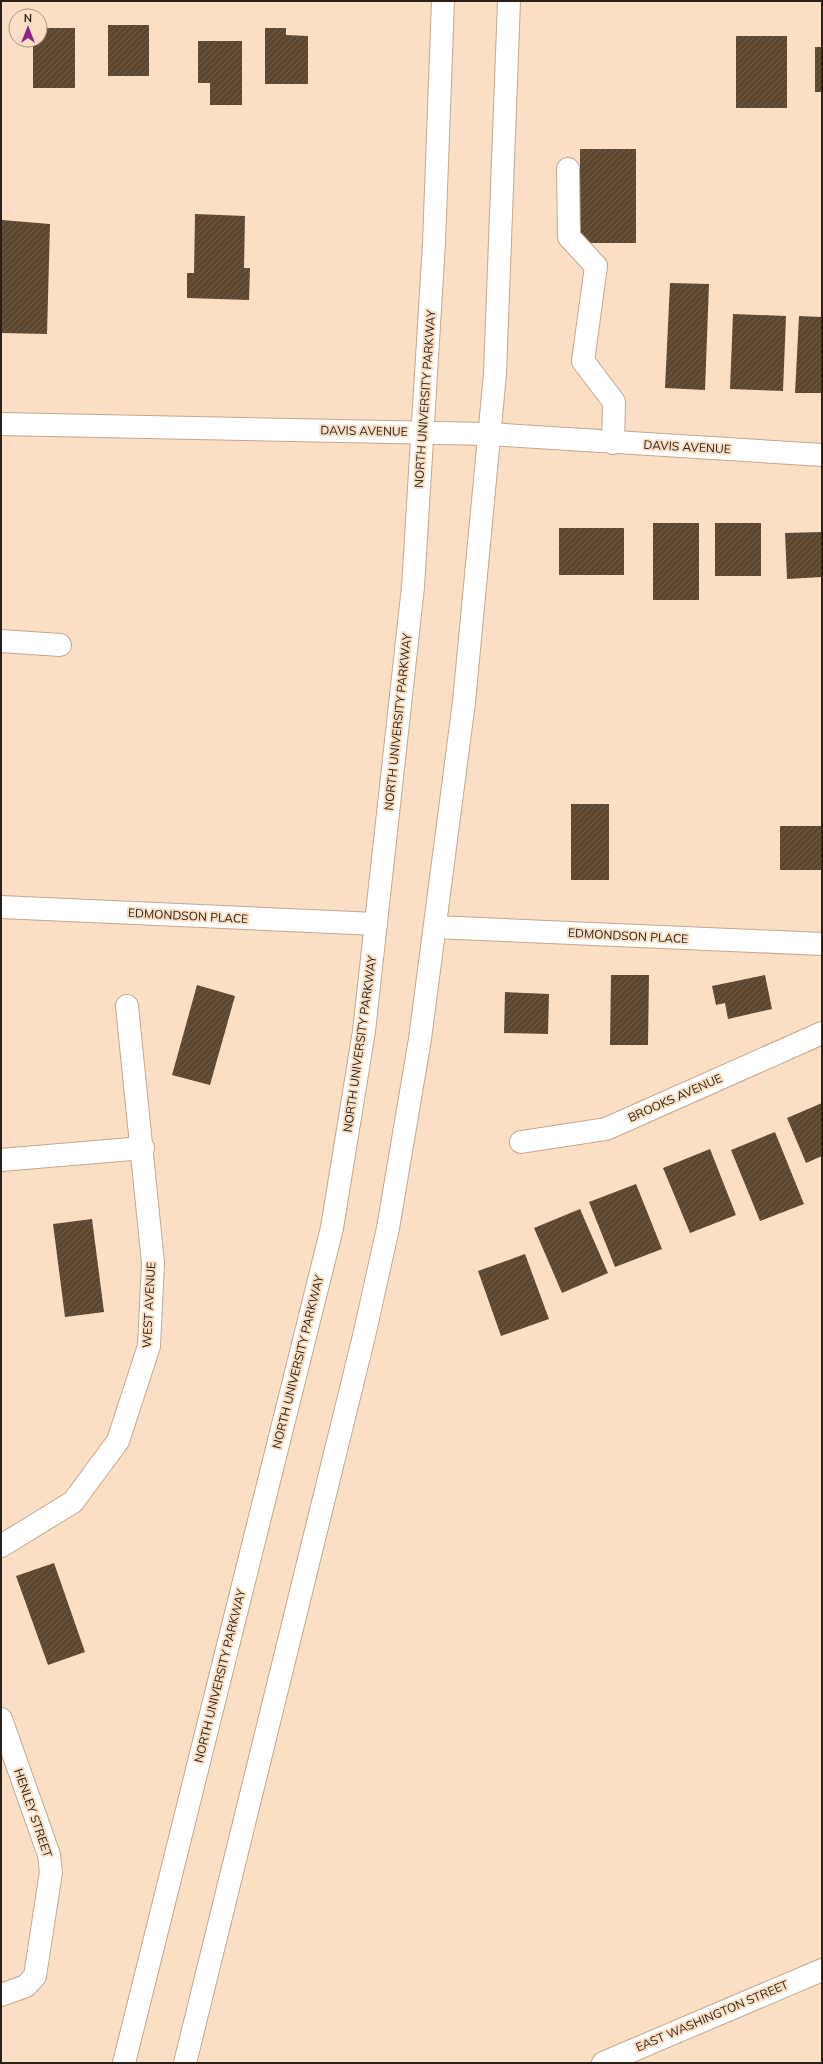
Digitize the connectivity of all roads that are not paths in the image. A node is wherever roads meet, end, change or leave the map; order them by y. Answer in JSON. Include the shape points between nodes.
{"nodes":[{"id":1,"x":443,"y":1,"type":"edge"},
{"id":2,"x":509,"y":1,"type":"edge"},
{"id":3,"x":568,"y":169,"type":"dead end"},
{"id":4,"x":1,"y":424,"type":"edge"},
{"id":5,"x":423,"y":432,"type":"junction"},
{"id":6,"x":489,"y":434,"type":"junction"},
{"id":7,"x":613,"y":443,"type":"junction"},
{"id":8,"x":822,"y":455,"type":"edge"},
{"id":9,"x":1,"y":641,"type":"edge"},
{"id":10,"x":60,"y":645,"type":"dead end"},
{"id":11,"x":1,"y":907,"type":"edge"},
{"id":12,"x":376,"y":924,"type":"junction"},
{"id":13,"x":435,"y":927,"type":"junction"},
{"id":14,"x":822,"y":944,"type":"edge"},
{"id":15,"x":127,"y":1006,"type":"dead end"},
{"id":16,"x":822,"y":1033,"type":"edge"},
{"id":17,"x":521,"y":1142,"type":"dead end"},
{"id":18,"x":142,"y":1148,"type":"junction"},
{"id":19,"x":1,"y":1160,"type":"edge"},
{"id":20,"x":1,"y":1546,"type":"edge"},
{"id":21,"x":1,"y":1719,"type":"edge"},
{"id":22,"x":822,"y":1970,"type":"edge"},
{"id":23,"x":1,"y":1995,"type":"edge"},
{"id":24,"x":124,"y":2063,"type":"edge"},
{"id":25,"x":185,"y":2063,"type":"edge"},
{"id":26,"x":603,"y":2063,"type":"edge"}],
"edges":[{"from":1,"to":5,"type":"main road","name":"NORTH UNIVERSITY PARKWAY","via":[[434,243]]},
{"from":2,"to":6,"type":"main road","via":[[495,374]]},
{"from":3,"to":7,"type":"main road","via":[[569,238],[596,266],[583,361],[614,402]]},
{"from":4,"to":5,"type":"main road","name":"DAVIS AVENUE"},
{"from":5,"to":6,"type":"main road","name":"DAVIS AVENUE"},
{"from":5,"to":12,"type":"main road","name":"NORTH UNIVERSITY PARKWAY","via":[[413,587]]},
{"from":6,"to":7,"type":"main road","name":"DAVIS AVENUE"},
{"from":6,"to":13,"type":"main road","via":[[464,702]]},
{"from":7,"to":8,"type":"main road","name":"DAVIS AVENUE"},
{"from":9,"to":10,"type":"main road"},
{"from":11,"to":12,"type":"main road","name":"EDMONDSON PLACE"},
{"from":12,"to":24,"type":"main road","name":"NORTH UNIVERSITY PARKWAY","via":[[364,1031],[332,1228]]},
{"from":13,"to":14,"type":"main road","name":"EDMONDSON PLACE"},
{"from":13,"to":25,"type":"main road","via":[[420,1039],[388,1228],[362,1344]]},
{"from":15,"to":18,"type":"main road","name":"WEST AVENUE"},
{"from":16,"to":17,"type":"main road","name":"BROOKS AVENUE","via":[[606,1129]]},
{"from":18,"to":19,"type":"main road"},
{"from":18,"to":20,"type":"main road","name":"WEST AVENUE","via":[[153,1263],[149,1346],[118,1441],[73,1502]]},
{"from":21,"to":23,"type":"main road","name":"HENLEY STREET","via":[[49,1855],[52,1872],[35,1976],[26,1986]]},
{"from":22,"to":26,"type":"main road","name":"EAST WASHINGTON STREET"}]}
